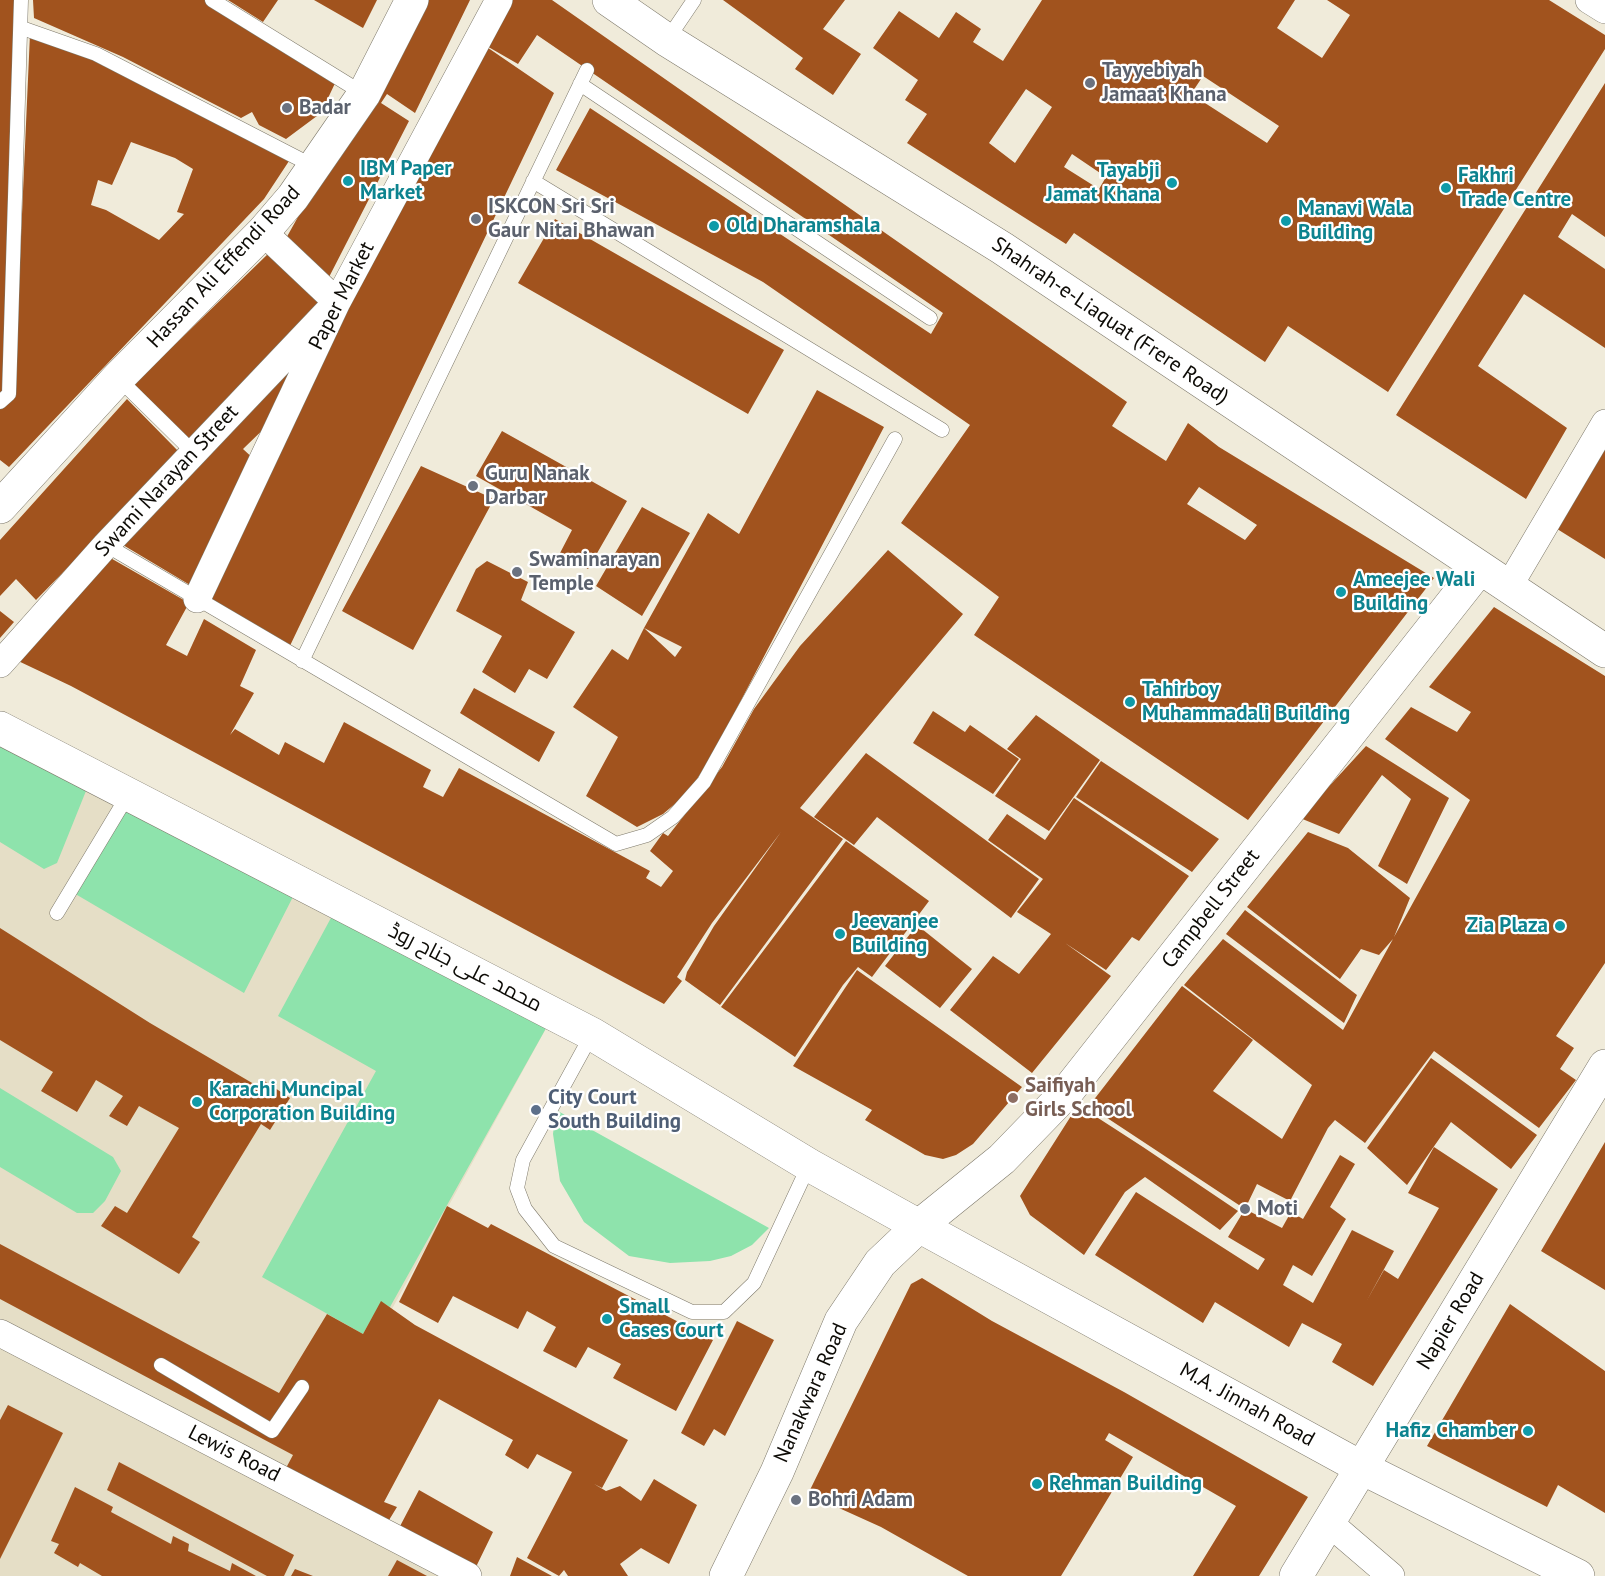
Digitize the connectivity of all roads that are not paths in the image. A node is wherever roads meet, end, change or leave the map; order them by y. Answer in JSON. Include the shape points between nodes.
{"nodes":[{"id":1,"x":21,"y":0,"type":"edge"},
{"id":2,"x":212,"y":0,"type":"edge"},
{"id":3,"x":412,"y":0,"type":"edge"},
{"id":4,"x":499,"y":0,"type":"edge"},
{"id":5,"x":609,"y":0,"type":"edge"},
{"id":6,"x":694,"y":0,"type":"edge"},
{"id":7,"x":1588,"y":0,"type":"edge"},
{"id":8,"x":1605,"y":10,"type":"edge"},
{"id":9,"x":22,"y":28,"type":"junction"},
{"id":10,"x":667,"y":40,"type":"junction"},
{"id":11,"x":587,"y":70,"type":"dead end"},
{"id":12,"x":580,"y":84,"type":"junction"},
{"id":13,"x":364,"y":94,"type":"junction"},
{"id":14,"x":315,"y":166,"type":"junction"},
{"id":15,"x":533,"y":181,"type":"junction"},
{"id":16,"x":263,"y":232,"type":"junction"},
{"id":17,"x":337,"y":302,"type":"junction"},
{"id":18,"x":930,"y":318,"type":"dead end"},
{"id":19,"x":118,"y":378,"type":"junction"},
{"id":20,"x":0,"y":402,"type":"edge"},
{"id":21,"x":1605,"y":423,"type":"edge"},
{"id":22,"x":942,"y":429,"type":"dead end"},
{"id":23,"x":895,"y":439,"type":"dead end"},
{"id":24,"x":193,"y":452,"type":"junction"},
{"id":25,"x":0,"y":507,"type":"edge"},
{"id":26,"x":106,"y":544,"type":"junction"},
{"id":27,"x":1479,"y":569,"type":"junction"},
{"id":28,"x":1509,"y":586,"type":"junction"},
{"id":29,"x":197,"y":599,"type":"junction"},
{"id":30,"x":1605,"y":651,"type":"edge"},
{"id":31,"x":302,"y":661,"type":"junction"},
{"id":32,"x":0,"y":664,"type":"edge"},
{"id":33,"x":0,"y":728,"type":"edge"},
{"id":34,"x":128,"y":795,"type":"junction"},
{"id":35,"x":57,"y":913,"type":"dead end"},
{"id":36,"x":592,"y":1034,"type":"junction"},
{"id":37,"x":1605,"y":1066,"type":"edge"},
{"id":38,"x":809,"y":1165,"type":"junction"},
{"id":39,"x":919,"y":1226,"type":"junction"},
{"id":40,"x":0,"y":1333,"type":"edge"},
{"id":41,"x":161,"y":1365,"type":"dead end"},
{"id":42,"x":302,"y":1387,"type":"dead end"},
{"id":43,"x":1362,"y":1468,"type":"junction"},
{"id":44,"x":1328,"y":1522,"type":"junction"},
{"id":45,"x":468,"y":1576,"type":"edge"},
{"id":46,"x":726,"y":1576,"type":"edge"},
{"id":47,"x":1296,"y":1576,"type":"edge"},
{"id":48,"x":1391,"y":1576,"type":"edge"},
{"id":49,"x":1578,"y":1576,"type":"edge"}],
"edges":[{"from":1,"to":9,"type":"lane"},
{"from":2,"to":13,"type":"lane"},
{"from":3,"to":13,"type":"main road","name":"Hassan Ali Effendi Road"},
{"from":4,"to":17,"type":"street","name":"Paper Market"},
{"from":5,"to":10,"type":"main road","name":"Shahrah-e-Liaquat (Frere Road)"},
{"from":6,"to":10,"type":"lane"},
{"from":7,"to":8,"type":"street"},
{"from":9,"to":14,"type":"lane","via":[[96,54]]},
{"from":9,"to":20,"type":"lane","via":[[9,394]]},
{"from":10,"to":27,"type":"main road","name":"Shahrah-e-Liaquat (Frere Road)","via":[[1002,248]]},
{"from":11,"to":12,"type":"lane"},
{"from":12,"to":15,"type":"lane"},
{"from":12,"to":18,"type":"lane"},
{"from":13,"to":14,"type":"main road","name":"Hassan Ali Effendi Road"},
{"from":14,"to":16,"type":"main road","name":"Hassan Ali Effendi Road"},
{"from":15,"to":22,"type":"lane"},
{"from":15,"to":31,"type":"lane"},
{"from":16,"to":17,"type":"street"},
{"from":16,"to":19,"type":"main road","name":"Hassan Ali Effendi Road"},
{"from":17,"to":24,"type":"street","name":"Swami Narayan Street"},
{"from":17,"to":29,"type":"street","name":"Paper Market"},
{"from":19,"to":24,"type":"lane"},
{"from":19,"to":25,"type":"main road","name":"Hassan Ali Effendi Road"},
{"from":21,"to":28,"type":"street"},
{"from":23,"to":31,"type":"lane","via":[[704,782],[673,817],[647,835],[616,844]]},
{"from":24,"to":26,"type":"street","name":"Swami Narayan Street"},
{"from":26,"to":29,"type":"lane"},
{"from":26,"to":32,"type":"street","name":"Swami Narayan Street"},
{"from":27,"to":28,"type":"main road","name":"Shahrah-e-Liaquat (Frere Road)"},
{"from":27,"to":39,"type":"main road","name":"Campbell Street","via":[[1066,1093],[1002,1159]]},
{"from":28,"to":30,"type":"main road","name":"Shahrah-e-Liaquat (Frere Road)"},
{"from":29,"to":31,"type":"lane"},
{"from":33,"to":34,"type":"main road","name":"محمد علی جناح روڈ"},
{"from":34,"to":35,"type":"lane"},
{"from":34,"to":36,"type":"main road","name":"محمد علی جناح روڈ"},
{"from":36,"to":38,"type":"main road","name":"محمد علی جناح روڈ"},
{"from":36,"to":38,"type":"lane","via":[[523,1160],[517,1188],[525,1209],[554,1246],[692,1312],[724,1312],[754,1283]]},
{"from":37,"to":43,"type":"main road","name":"Napier Road"},
{"from":38,"to":39,"type":"main road","name":"محمد علی جناح روڈ"},
{"from":39,"to":43,"type":"main road","name":"M.A. Jinnah Road"},
{"from":39,"to":46,"type":"main road","name":"Nanakwara Road","via":[[880,1263],[841,1321],[777,1472]]},
{"from":40,"to":45,"type":"street","name":"Lewis Road"},
{"from":41,"to":42,"type":"lane","via":[[272,1431]]},
{"from":43,"to":44,"type":"main road","name":"Napier Road"},
{"from":43,"to":49,"type":"main road","name":"M.A. Jinnah Road"},
{"from":44,"to":47,"type":"main road","name":"Napier Road"},
{"from":44,"to":48,"type":"street"}]}
